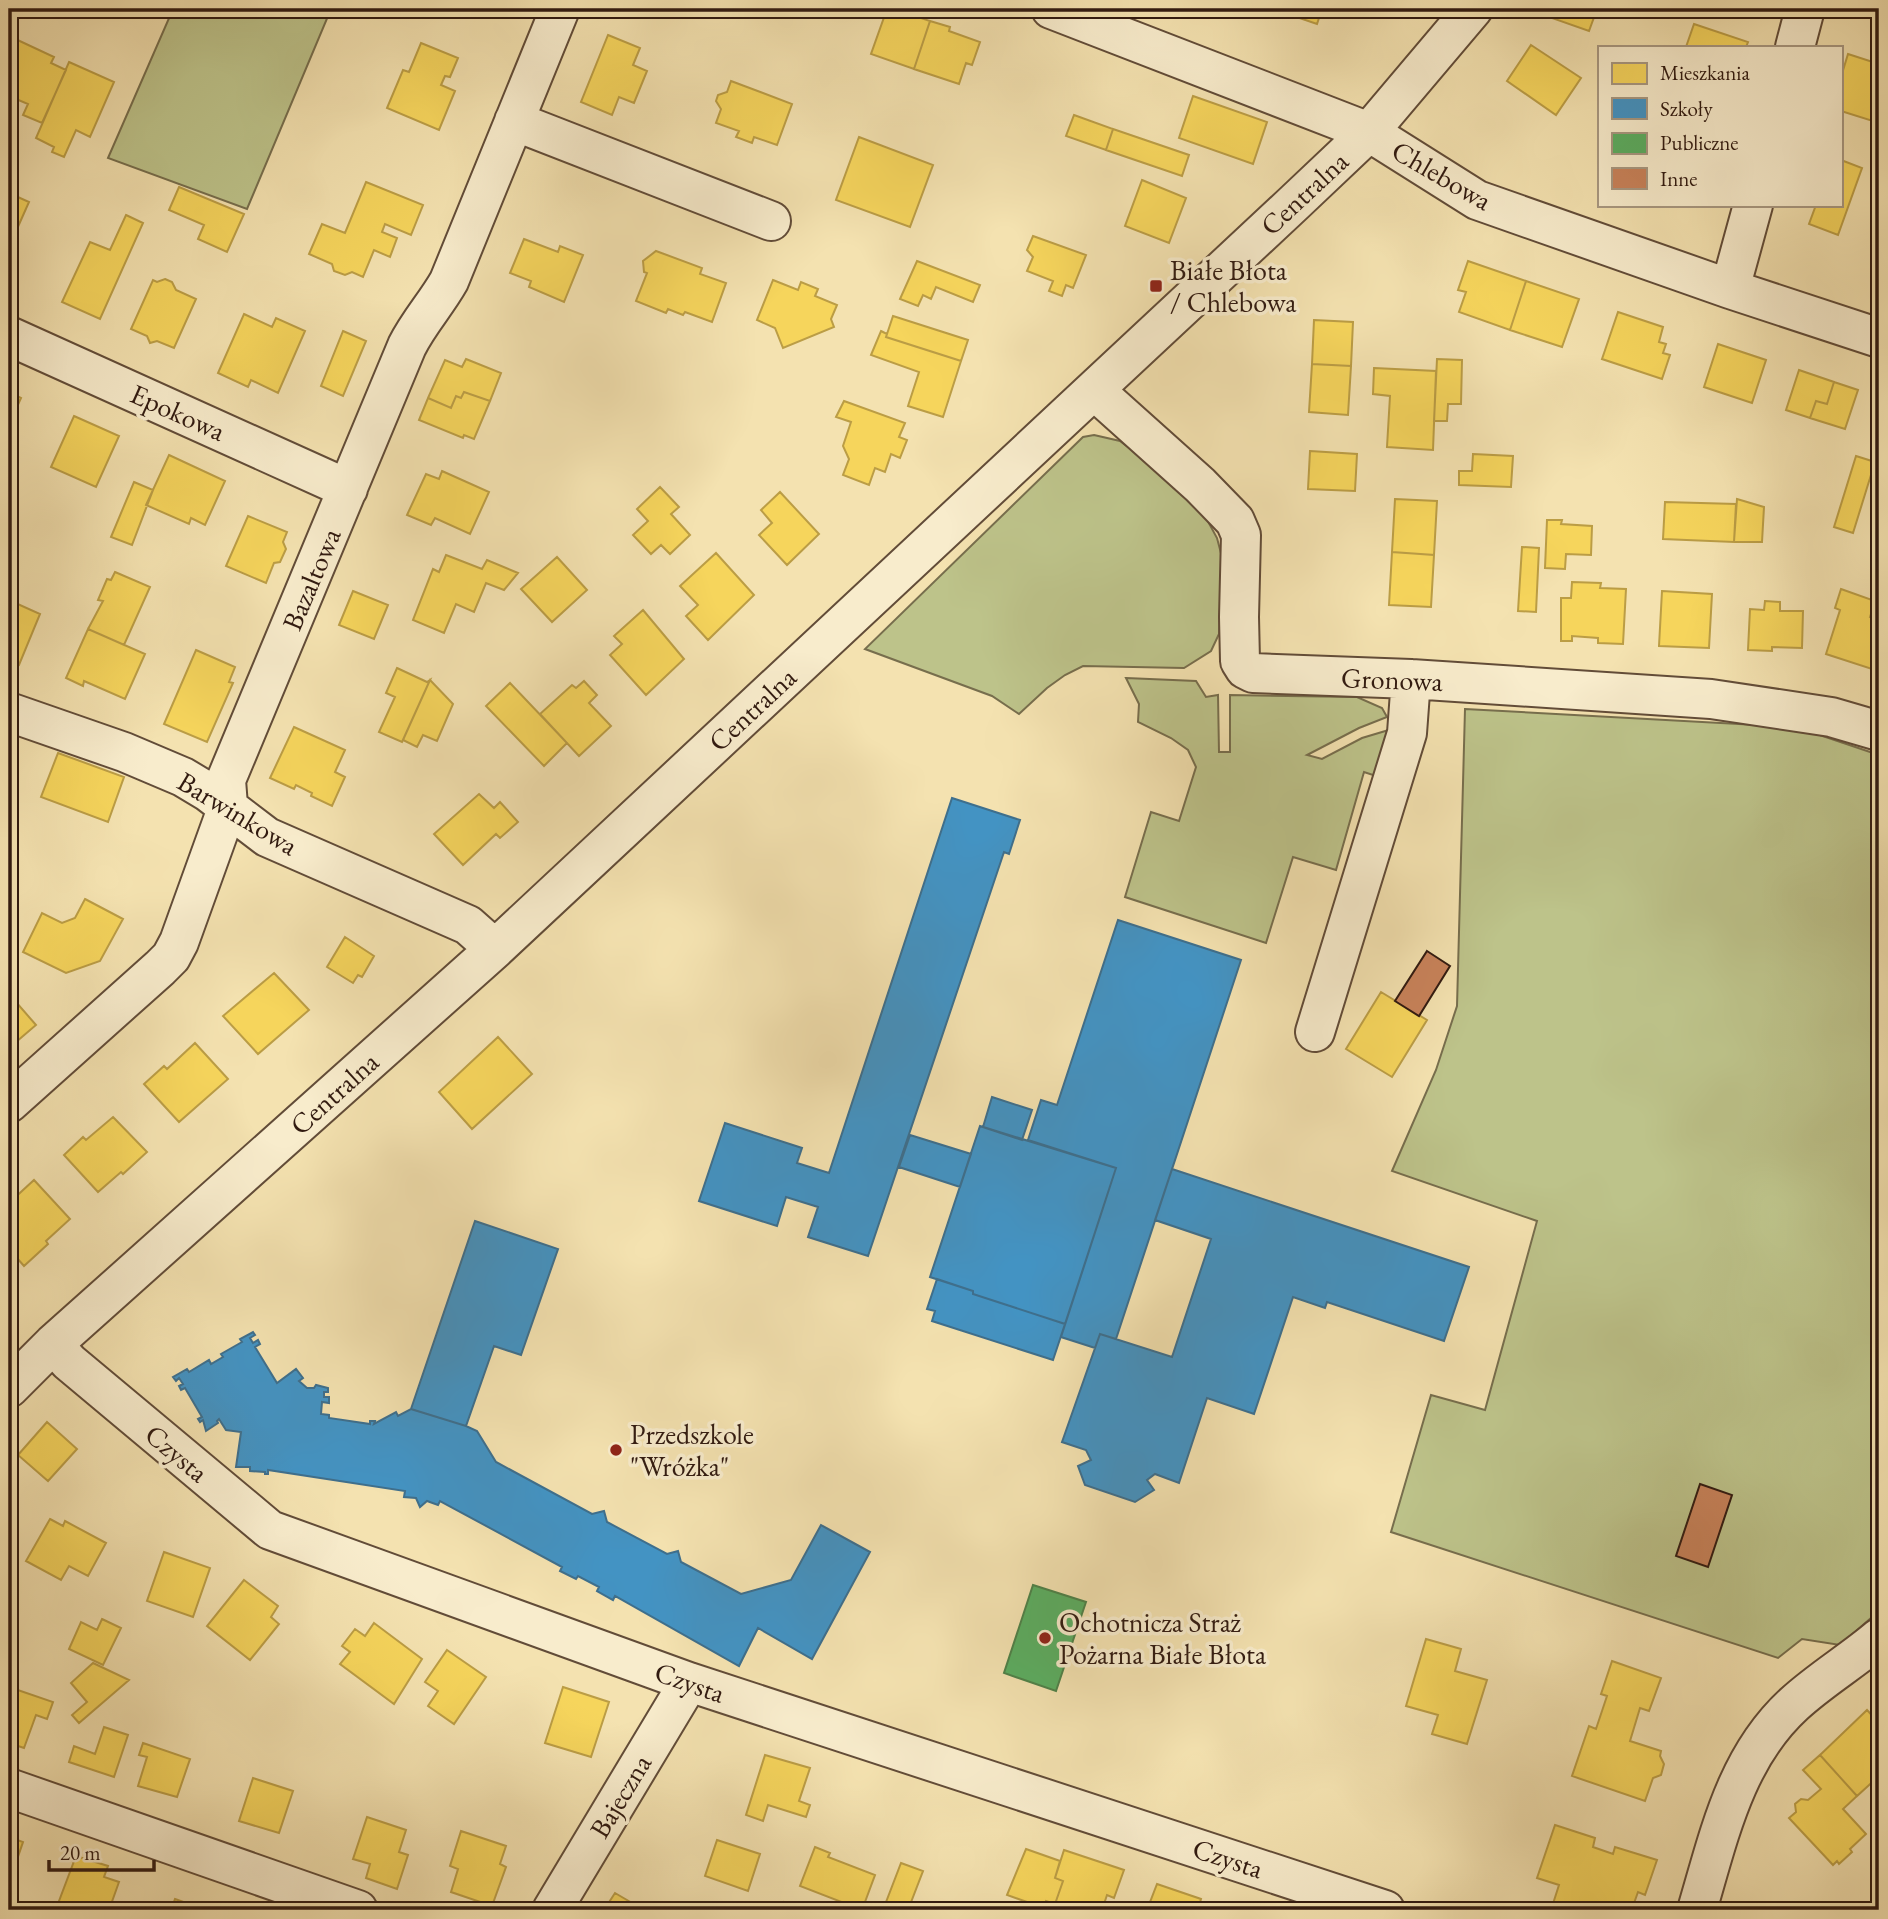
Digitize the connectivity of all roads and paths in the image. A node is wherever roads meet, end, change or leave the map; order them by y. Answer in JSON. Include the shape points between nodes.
{"nodes":[{"id":1,"x":560,"y":9,"type":"edge"},
{"id":2,"x":1051,"y":9,"type":"edge"},
{"id":3,"x":1473,"y":9,"type":"edge"},
{"id":4,"x":1805,"y":9,"type":"edge"},
{"id":5,"x":1795,"y":46,"type":"edge"},
{"id":6,"x":514,"y":121,"type":"junction"},
{"id":7,"x":1369,"y":132,"type":"junction"},
{"id":8,"x":1753,"y":206,"type":"edge"},
{"id":9,"x":771,"y":221,"type":"dead end"},
{"id":10,"x":1730,"y":289,"type":"junction"},
{"id":11,"x":9,"y":336,"type":"edge"},
{"id":12,"x":1879,"y":338,"type":"edge"},
{"id":13,"x":1094,"y":390,"type":"junction"},
{"id":14,"x":348,"y":489,"type":"junction"},
{"id":15,"x":1411,"y":679,"type":"junction"},
{"id":16,"x":9,"y":712,"type":"edge"},
{"id":17,"x":1879,"y":731,"type":"edge"},
{"id":18,"x":228,"y":806,"type":"junction"},
{"id":19,"x":495,"y":949,"type":"junction"},
{"id":20,"x":1315,"y":1032,"type":"dead end"},
{"id":21,"x":9,"y":1103,"type":"edge"},
{"id":22,"x":53,"y":1344,"type":"junction"},
{"id":23,"x":9,"y":1388,"type":"edge"},
{"id":24,"x":1879,"y":1638,"type":"edge"},
{"id":25,"x":689,"y":1682,"type":"junction"},
{"id":26,"x":9,"y":1788,"type":"edge"},
{"id":27,"x":358,"y":1910,"type":"edge"},
{"id":28,"x":552,"y":1910,"type":"edge"},
{"id":29,"x":1385,"y":1910,"type":"edge"},
{"id":30,"x":1697,"y":1910,"type":"edge"}],
"edges":[{"from":1,"to":6,"type":"street","name":"Bazaltowa"},
{"from":2,"to":7,"type":"street","name":"Chlebowa"},
{"from":3,"to":7,"type":"street","name":"Centralna"},
{"from":4,"to":5,"type":"street"},
{"from":6,"to":9,"type":"street"},
{"from":6,"to":14,"type":"street","name":"Bazaltowa","via":[[449,281],[418,324]]},
{"from":7,"to":10,"type":"street","name":"Chlebowa","via":[[1477,200]]},
{"from":7,"to":13,"type":"street","name":"Centralna"},
{"from":8,"to":10,"type":"street"},
{"from":10,"to":12,"type":"street","name":"Chlebowa"},
{"from":11,"to":14,"type":"street","name":"Epokowa"},
{"from":13,"to":15,"type":"street","name":"Gronowa","via":[[1235,521],[1241,535],[1239,649],[1245,669],[1296,676]]},
{"from":13,"to":19,"type":"street","name":"Centralna"},
{"from":14,"to":18,"type":"street","name":"Bazaltowa","via":[[226,780]]},
{"from":15,"to":17,"type":"street","name":"Gronowa","via":[[1711,699],[1831,717]]},
{"from":15,"to":20,"type":"street","via":[[1407,733]]},
{"from":16,"to":18,"type":"street","name":"Barwinkowa","via":[[183,777]]},
{"from":18,"to":19,"type":"street","name":"Barwinkowa","via":[[267,837],[468,925]]},
{"from":18,"to":21,"type":"street","name":"Bazaltowa","via":[[171,957]]},
{"from":19,"to":22,"type":"street","name":"Centralna"},
{"from":22,"to":23,"type":"street","name":"Centralna"},
{"from":22,"to":25,"type":"street","name":"Czysta","via":[[69,1363],[270,1530]]},
{"from":24,"to":30,"type":"street","via":[[1794,1704],[1768,1733],[1742,1772],[1726,1810]]},
{"from":25,"to":28,"type":"street","name":"Bajeczna"},
{"from":25,"to":29,"type":"street","name":"Czysta"},
{"from":26,"to":27,"type":"street"}]}
